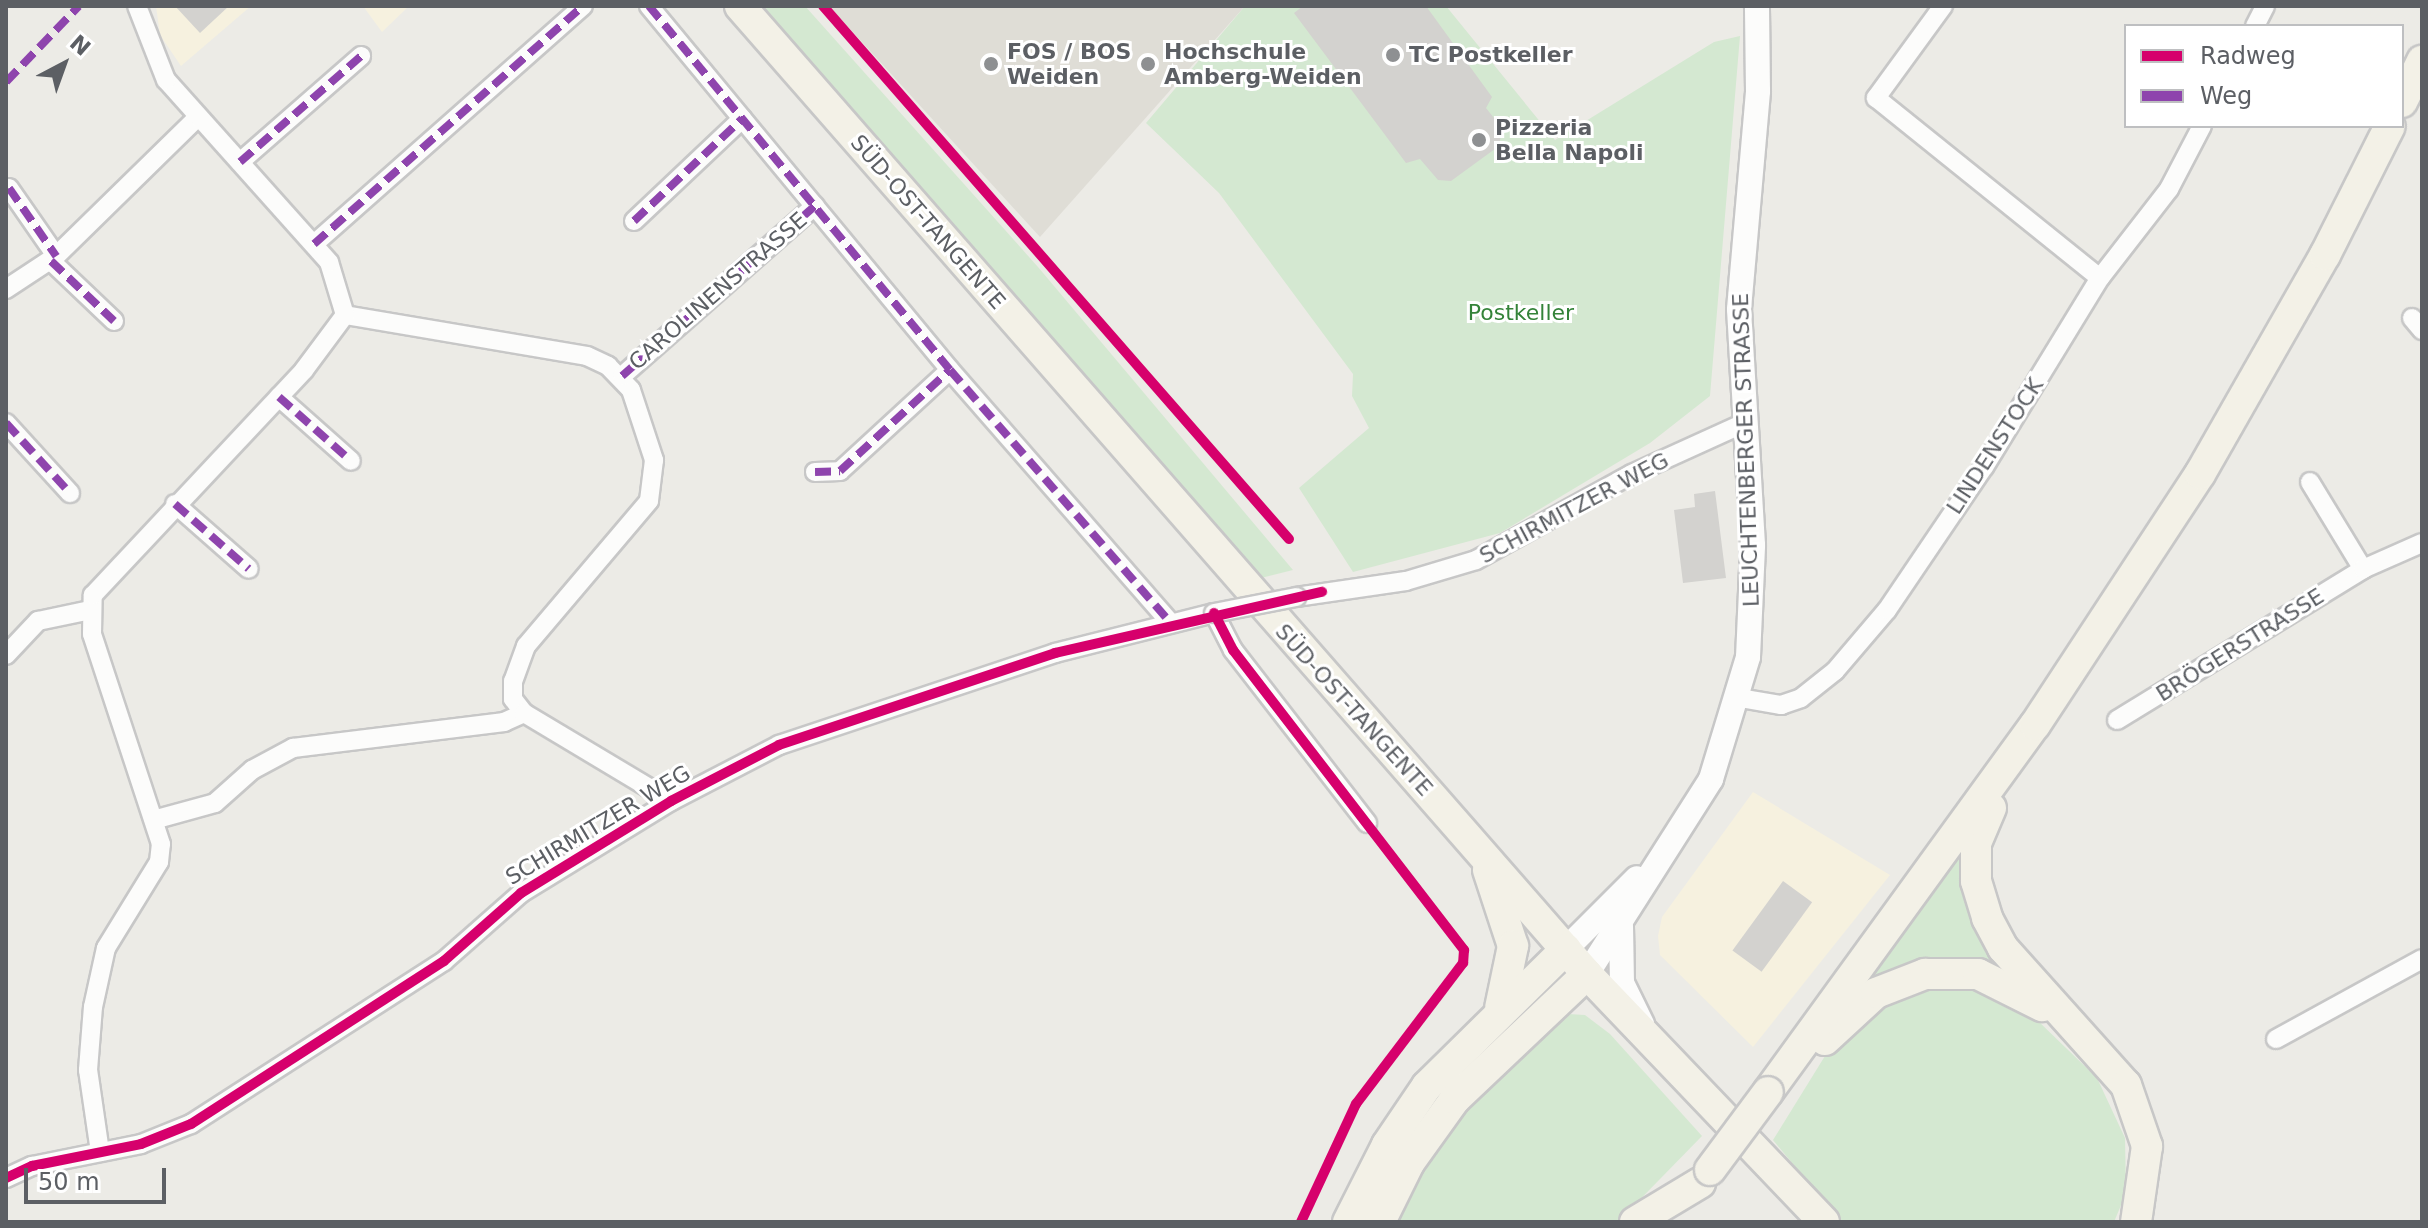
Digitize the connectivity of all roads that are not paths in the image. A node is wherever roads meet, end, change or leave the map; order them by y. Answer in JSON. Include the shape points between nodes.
{"nodes":[{"id":1,"x":137,"y":6,"type":"edge"},
{"id":2,"x":583,"y":6,"type":"edge"},
{"id":3,"x":649,"y":6,"type":"edge"},
{"id":4,"x":740,"y":6,"type":"edge"},
{"id":5,"x":1757,"y":6,"type":"edge"},
{"id":6,"x":1943,"y":6,"type":"edge"},
{"id":7,"x":2265,"y":6,"type":"edge"},
{"id":8,"x":2256,"y":24,"type":"edge"},
{"id":9,"x":361,"y":56,"type":"dead end"},
{"id":10,"x":2422,"y":61,"type":"edge"},
{"id":11,"x":2404,"y":98,"type":"edge"},
{"id":12,"x":197,"y":118,"type":"junction"},
{"id":13,"x":742,"y":119,"type":"junction"},
{"id":14,"x":2201,"y":128,"type":"edge"},
{"id":15,"x":2389,"y":128,"type":"edge"},
{"id":16,"x":240,"y":162,"type":"junction"},
{"id":17,"x":9,"y":188,"type":"dead end"},
{"id":18,"x":815,"y":206,"type":"junction"},
{"id":19,"x":634,"y":221,"type":"dead end"},
{"id":20,"x":314,"y":244,"type":"junction"},
{"id":21,"x":54,"y":259,"type":"junction"},
{"id":22,"x":2100,"y":278,"type":"junction"},
{"id":23,"x":6,"y":289,"type":"edge"},
{"id":24,"x":345,"y":315,"type":"junction"},
{"id":25,"x":114,"y":321,"type":"dead end"},
{"id":26,"x":950,"y":370,"type":"junction"},
{"id":27,"x":622,"y":376,"type":"junction"},
{"id":28,"x":279,"y":397,"type":"junction"},
{"id":29,"x":6,"y":423,"type":"edge"},
{"id":30,"x":1742,"y":424,"type":"junction"},
{"id":31,"x":351,"y":461,"type":"dead end"},
{"id":32,"x":815,"y":472,"type":"dead end"},
{"id":33,"x":2310,"y":482,"type":"dead end"},
{"id":34,"x":70,"y":493,"type":"dead end"},
{"id":35,"x":175,"y":504,"type":"junction"},
{"id":36,"x":2422,"y":543,"type":"edge"},
{"id":37,"x":249,"y":569,"type":"dead end"},
{"id":38,"x":2363,"y":569,"type":"junction"},
{"id":39,"x":90,"y":610,"type":"junction"},
{"id":40,"x":1214,"y":613,"type":"junction"},
{"id":41,"x":1171,"y":623,"type":"junction"},
{"id":42,"x":6,"y":655,"type":"edge"},
{"id":43,"x":1740,"y":698,"type":"junction"},
{"id":44,"x":524,"y":713,"type":"junction"},
{"id":45,"x":2117,"y":720,"type":"dead end"},
{"id":46,"x":2035,"y":725,"type":"junction"},
{"id":47,"x":671,"y":801,"type":"junction"},
{"id":48,"x":157,"y":819,"type":"junction"},
{"id":49,"x":1367,"y":823,"type":"dead end"},
{"id":50,"x":1680,"y":833,"type":"junction"},
{"id":51,"x":1483,"y":856,"type":"junction"},
{"id":52,"x":1621,"y":923,"type":"junction"},
{"id":53,"x":1566,"y":949,"type":"junction"},
{"id":54,"x":2422,"y":959,"type":"edge"},
{"id":55,"x":1587,"y":974,"type":"junction"},
{"id":56,"x":1500,"y":1008,"type":"junction"},
{"id":57,"x":2074,"y":1026,"type":"junction"},
{"id":58,"x":2276,"y":1039,"type":"dead end"},
{"id":59,"x":1653,"y":1044,"type":"junction"},
{"id":60,"x":1776,"y":1081,"type":"junction"},
{"id":61,"x":100,"y":1152,"type":"junction"},
{"id":62,"x":1705,"y":1176,"type":"junction"},
{"id":63,"x":6,"y":1178,"type":"edge"},
{"id":64,"x":1348,"y":1222,"type":"edge"},
{"id":65,"x":1380,"y":1222,"type":"edge"},
{"id":66,"x":1635,"y":1222,"type":"edge"},
{"id":67,"x":1671,"y":1222,"type":"edge"},
{"id":68,"x":1824,"y":1222,"type":"edge"},
{"id":69,"x":2136,"y":1222,"type":"edge"}],
"edges":[{"from":1,"to":12,"type":"street","via":[[155,61]]},
{"from":2,"to":20,"type":"street"},
{"from":3,"to":13,"type":"street"},
{"from":4,"to":51,"type":"main road","name":"SÜD-OST-TANGENTE"},
{"from":5,"to":30,"type":"street","name":"LEUCHTENBERGER STRASSE","via":[[1758,91],[1739,309]]},
{"from":6,"to":22,"type":"street","via":[[1876,98]]},
{"from":7,"to":8,"type":"street"},
{"from":9,"to":16,"type":"street"},
{"from":10,"to":11,"type":"main road"},
{"from":12,"to":16,"type":"street"},
{"from":12,"to":21,"type":"street"},
{"from":13,"to":18,"type":"street"},
{"from":13,"to":19,"type":"street"},
{"from":14,"to":22,"type":"street","name":"LINDENSTOCK","via":[[2162,199]]},
{"from":15,"to":46,"type":"main road","via":[[2250,390]]},
{"from":16,"to":20,"type":"street"},
{"from":17,"to":21,"type":"street"},
{"from":18,"to":26,"type":"street"},
{"from":18,"to":27,"type":"street","name":"CAROLINENSTRASSE"},
{"from":20,"to":24,"type":"street","via":[[329,262]]},
{"from":21,"to":23,"type":"street"},
{"from":21,"to":25,"type":"street"},
{"from":22,"to":43,"type":"street","name":"LINDENSTOCK","via":[[1984,467],[1887,610],[1835,671],[1817,689],[1781,705]]},
{"from":24,"to":27,"type":"street","via":[[587,356]]},
{"from":24,"to":28,"type":"street"},
{"from":26,"to":32,"type":"street","via":[[840,471]]},
{"from":26,"to":41,"type":"street"},
{"from":27,"to":44,"type":"street","via":[[654,460],[649,501],[526,646],[513,681],[513,699]]},
{"from":28,"to":31,"type":"street"},
{"from":28,"to":35,"type":"street"},
{"from":29,"to":34,"type":"street"},
{"from":30,"to":40,"type":"street","name":"SCHIRMITZER WEG","bridge":true,"via":[[1632,474],[1476,560],[1406,581]]},
{"from":30,"to":43,"type":"street","name":"LEUCHTENBERGER STRASSE","via":[[1753,600]]},
{"from":33,"to":38,"type":"street"},
{"from":35,"to":37,"type":"street"},
{"from":35,"to":39,"type":"street","via":[[106,576]]},
{"from":36,"to":38,"type":"street","name":"BRÖGERSTRASSE"},
{"from":38,"to":45,"type":"street","name":"BRÖGERSTRASSE"},
{"from":39,"to":42,"type":"street","via":[[38,621]]},
{"from":39,"to":48,"type":"street","via":[[92,634]]},
{"from":40,"to":41,"type":"street","name":"SCHIRMITZER WEG"},
{"from":40,"to":49,"type":"street","via":[[1233,650]]},
{"from":41,"to":47,"type":"street","name":"SCHIRMITZER WEG","via":[[1055,653],[838,723],[779,745]]},
{"from":43,"to":50,"type":"street","name":"LEUCHTENBERGER STRASSE","via":[[1711,779]]},
{"from":44,"to":47,"type":"street"},
{"from":44,"to":48,"type":"street","via":[[504,722],[293,748],[252,770],[215,803]]},
{"from":46,"to":57,"type":"main road","via":[[1976,843],[1976,881],[2003,948]]},
{"from":46,"to":60,"type":"main road"},
{"from":47,"to":61,"type":"street","name":"SCHIRMITZER WEG","via":[[521,893],[444,961],[236,1097],[191,1124]]},
{"from":48,"to":61,"type":"street","via":[[159,862],[106,948],[93,1007],[88,1070]]},
{"from":50,"to":52,"type":"street","name":"LEUCHTENBERGER STRASSE"},
{"from":50,"to":53,"type":"street","name":"LEUCHTENBERGER STRASSE"},
{"from":51,"to":53,"type":"main road","name":"SÜD-OST-TANGENTE"},
{"from":51,"to":56,"type":"main road","via":[[1513,946]]},
{"from":52,"to":55,"type":"street","name":"LEUCHTENBERGER STRASSE"},
{"from":52,"to":59,"type":"street","via":[[1622,983]]},
{"from":53,"to":55,"type":"main road","name":"SÜD-OST-TANGENTE"},
{"from":53,"to":56,"type":"main road"},
{"from":54,"to":58,"type":"street"},
{"from":55,"to":59,"type":"main road","name":"SÜD-OST-TANGENTE"},
{"from":55,"to":65,"type":"main road","via":[[1455,1099],[1409,1163]]},
{"from":56,"to":64,"type":"main road","via":[[1427,1086],[1387,1145]]},
{"from":57,"to":60,"type":"main road","via":[[1978,974],[1925,974],[1876,993]]},
{"from":57,"to":69,"type":"main road","via":[[2126,1085],[2143,1127],[2146,1186]]},
{"from":59,"to":68,"type":"main road","name":"SÜD-OST-TANGENTE"},
{"from":60,"to":62,"type":"main road","bridge":true},
{"from":61,"to":63,"type":"street","name":"SCHIRMITZER WEG"},
{"from":62,"to":66,"type":"main road"},
{"from":62,"to":67,"type":"main road"}]}
